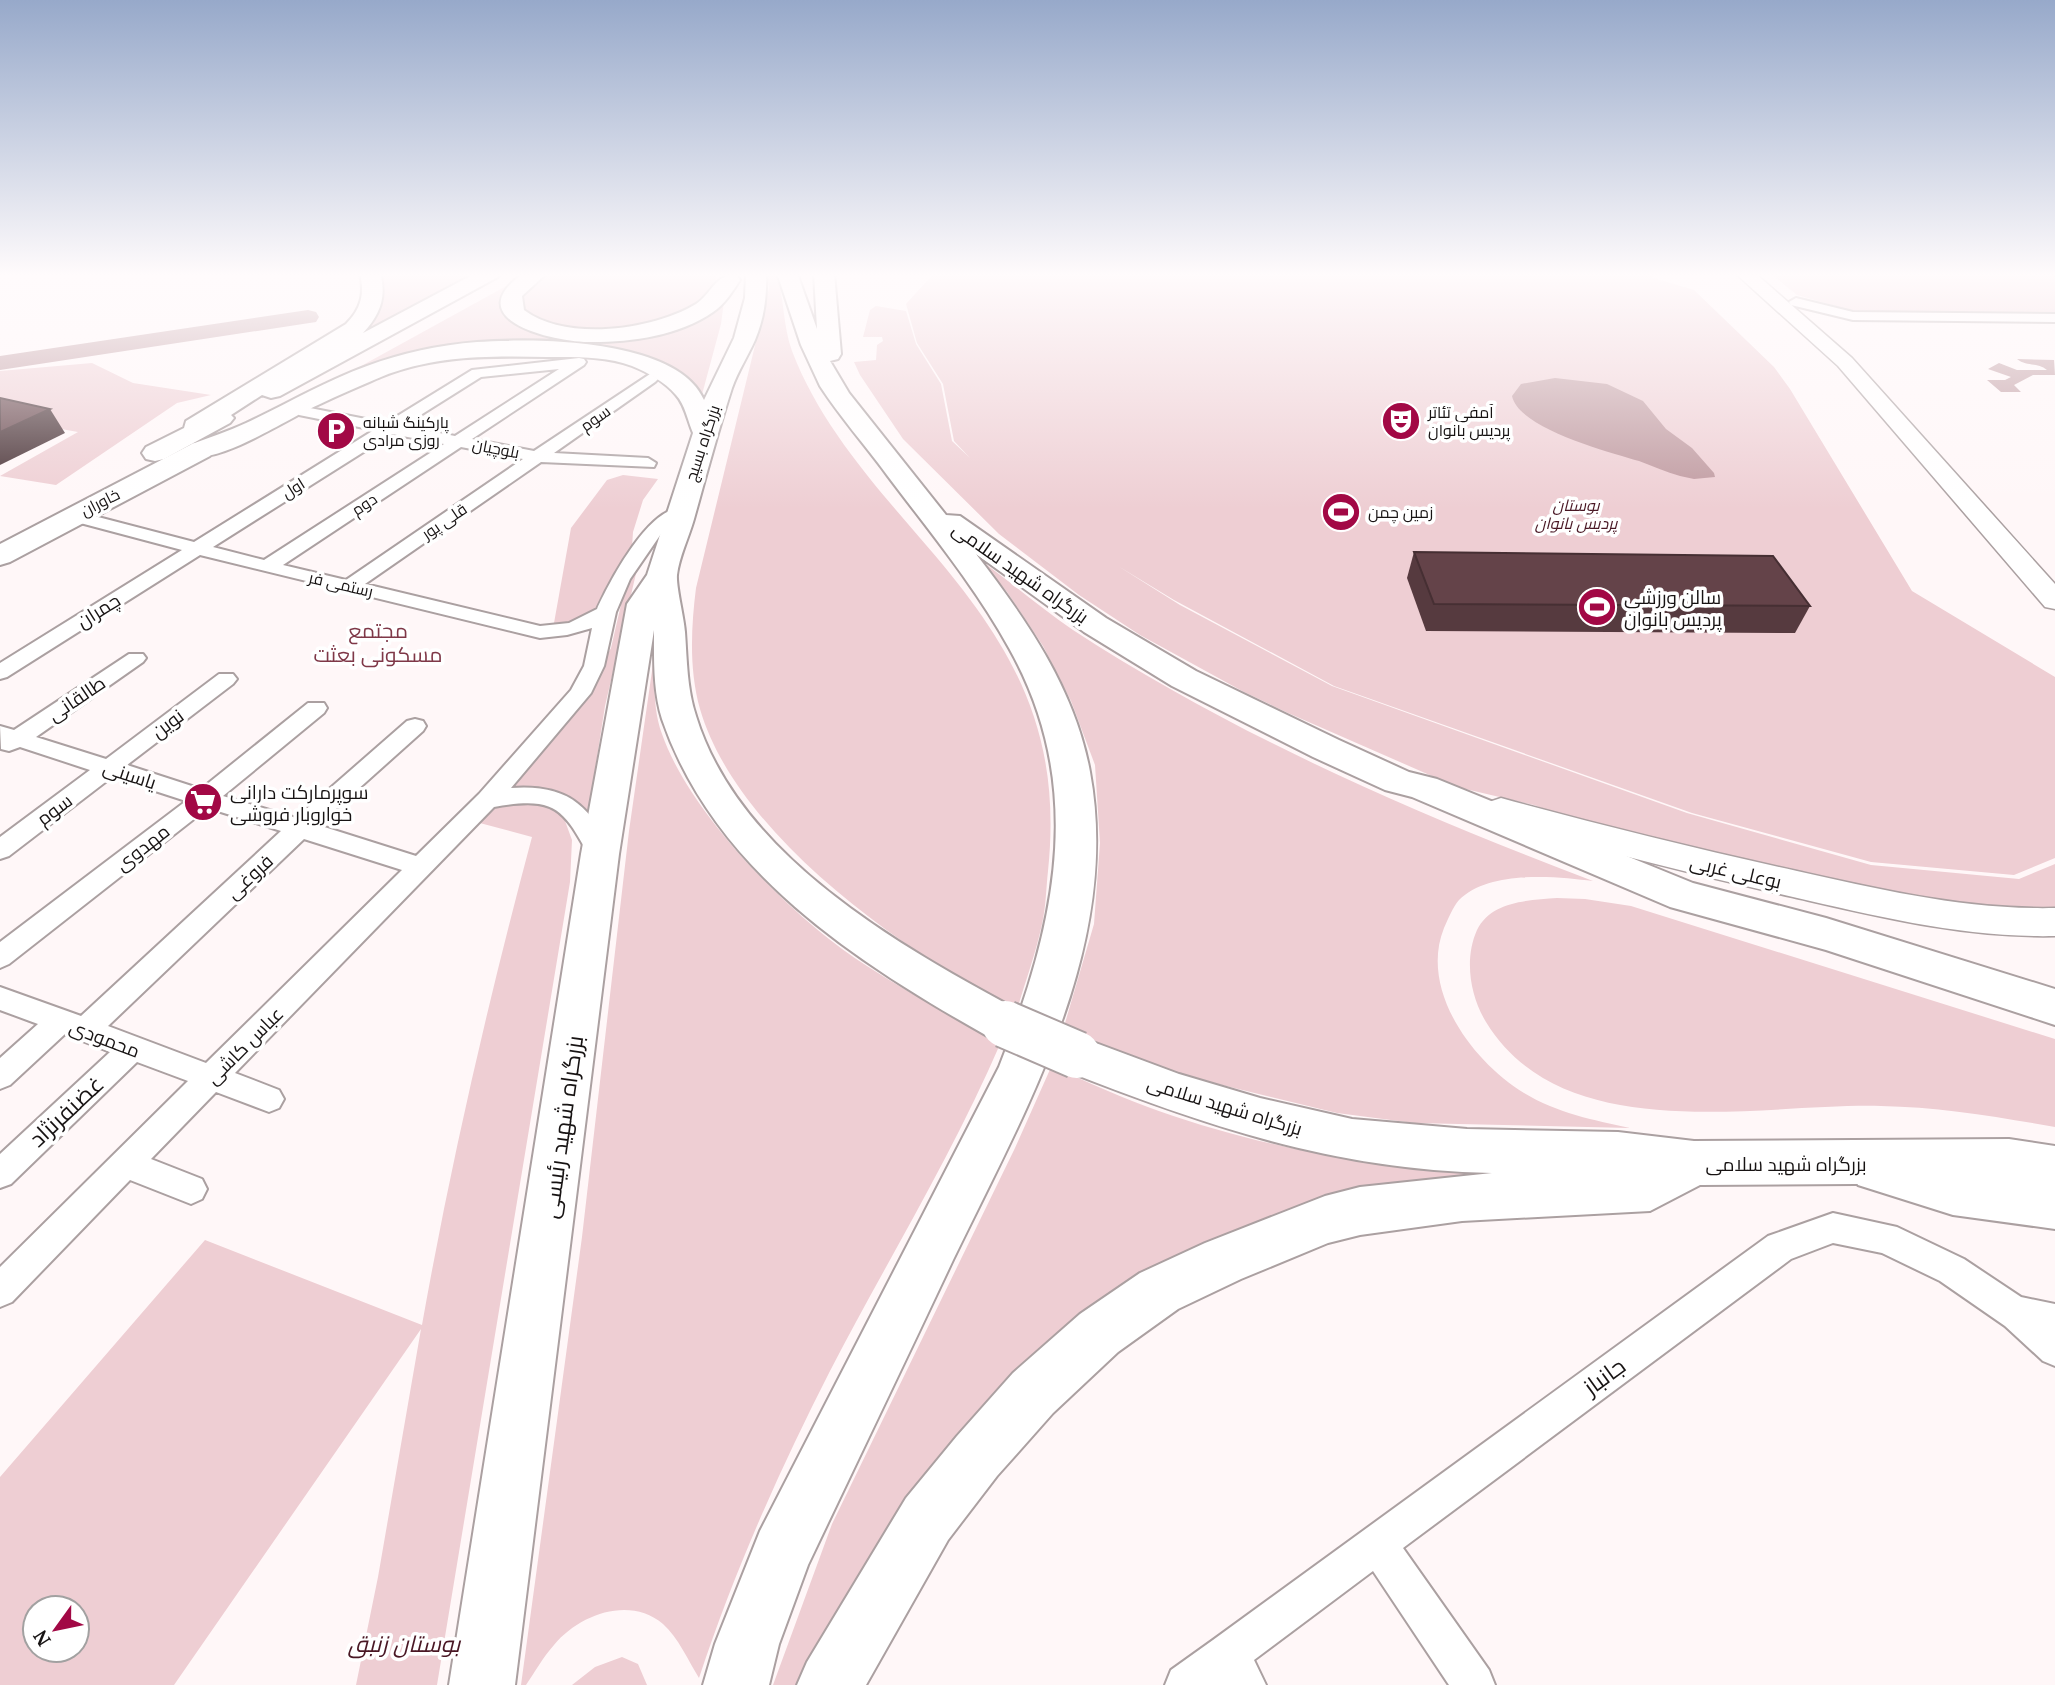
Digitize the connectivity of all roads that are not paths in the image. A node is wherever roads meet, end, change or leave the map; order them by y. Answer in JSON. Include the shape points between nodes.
{"nodes":[{"id":1,"x":316,"y":352,"type":"edge"},
{"id":2,"x":344,"y":352,"type":"edge"},
{"id":3,"x":378,"y":352,"type":"edge"},
{"id":4,"x":452,"y":352,"type":"edge"},
{"id":5,"x":590,"y":352,"type":"edge"},
{"id":6,"x":727,"y":352,"type":"edge"},
{"id":7,"x":738,"y":352,"type":"edge"},
{"id":8,"x":816,"y":352,"type":"edge"},
{"id":9,"x":830,"y":352,"type":"edge"},
{"id":10,"x":1834,"y":352,"type":"edge"},
{"id":11,"x":1856,"y":352,"type":"edge"},
{"id":12,"x":477,"y":373,"type":"joint"},
{"id":13,"x":650,"y":379,"type":"dead end"},
{"id":14,"x":721,"y":385,"type":"junction"},
{"id":15,"x":833,"y":387,"type":"junction"},
{"id":16,"x":305,"y":412,"type":"dead end"},
{"id":17,"x":390,"y":427,"type":"junction"},
{"id":18,"x":706,"y":433,"type":"junction"},
{"id":19,"x":460,"y":441,"type":"junction"},
{"id":20,"x":201,"y":450,"type":"junction"},
{"id":21,"x":155,"y":453,"type":"junction"},
{"id":22,"x":539,"y":457,"type":"junction"},
{"id":23,"x":648,"y":463,"type":"dead end"},
{"id":24,"x":922,"y":503,"type":"junction"},
{"id":25,"x":680,"y":513,"type":"junction"},
{"id":26,"x":75,"y":516,"type":"junction"},
{"id":27,"x":0,"y":532,"type":"edge"},
{"id":28,"x":195,"y":548,"type":"junction"},
{"id":29,"x":0,"y":556,"type":"edge"},
{"id":30,"x":267,"y":567,"type":"junction"},
{"id":31,"x":662,"y":576,"type":"junction"},
{"id":32,"x":2055,"y":577,"type":"edge"},
{"id":33,"x":350,"y":586,"type":"junction"},
{"id":34,"x":2055,"y":601,"type":"edge"},
{"id":35,"x":606,"y":612,"type":"junction"},
{"id":36,"x":136,"y":657,"type":"dead end"},
{"id":37,"x":0,"y":672,"type":"edge"},
{"id":38,"x":226,"y":679,"type":"dead end"},
{"id":39,"x":316,"y":708,"type":"dead end"},
{"id":40,"x":415,"y":726,"type":"dead end"},
{"id":41,"x":6,"y":741,"type":"edge"},
{"id":42,"x":109,"y":768,"type":"junction"},
{"id":43,"x":1424,"y":788,"type":"junction"},
{"id":44,"x":205,"y":798,"type":"junction"},
{"id":45,"x":487,"y":800,"type":"junction"},
{"id":46,"x":300,"y":828,"type":"junction"},
{"id":47,"x":0,"y":849,"type":"edge"},
{"id":48,"x":600,"y":854,"type":"junction"},
{"id":49,"x":421,"y":866,"type":"junction"},
{"id":50,"x":2055,"y":922,"type":"edge"},
{"id":51,"x":0,"y":957,"type":"edge"},
{"id":52,"x":0,"y":998,"type":"edge"},
{"id":53,"x":2055,"y":1007,"type":"edge"},
{"id":54,"x":73,"y":1026,"type":"junction"},
{"id":55,"x":132,"y":1049,"type":"junction"},
{"id":56,"x":0,"y":1076,"type":"edge"},
{"id":57,"x":210,"y":1079,"type":"junction"},
{"id":58,"x":269,"y":1099,"type":"dead end"},
{"id":59,"x":1694,"y":1163,"type":"junction"},
{"id":60,"x":1856,"y":1163,"type":"junction"},
{"id":61,"x":126,"y":1164,"type":"junction"},
{"id":62,"x":2055,"y":1168,"type":"edge"},
{"id":63,"x":0,"y":1174,"type":"edge"},
{"id":64,"x":191,"y":1189,"type":"dead end"},
{"id":65,"x":2055,"y":1206,"type":"edge"},
{"id":66,"x":0,"y":1290,"type":"edge"},
{"id":67,"x":2014,"y":1312,"type":"junction"},
{"id":68,"x":2055,"y":1321,"type":"edge"},
{"id":69,"x":2055,"y":1349,"type":"edge"},
{"id":70,"x":1377,"y":1544,"type":"junction"},
{"id":71,"x":1236,"y":1670,"type":"edge"},
{"id":72,"x":482,"y":1685,"type":"edge"},
{"id":73,"x":736,"y":1685,"type":"edge"},
{"id":74,"x":830,"y":1685,"type":"edge"},
{"id":75,"x":1186,"y":1685,"type":"edge"},
{"id":76,"x":1474,"y":1685,"type":"edge"}],
"edges":[{"from":1,"to":21,"type":"main road"},
{"from":2,"to":21,"type":"main road"},
{"from":3,"to":20,"type":"main road"},
{"from":4,"to":20,"type":"main road","via":[[375,371]]},
{"from":5,"to":18,"type":"main road","via":[[641,360],[669,376],[689,393]]},
{"from":6,"to":14,"type":"main road"},
{"from":7,"to":14,"type":"main road","name":"بزرگراه بسیج"},
{"from":8,"to":15,"type":"main road"},
{"from":9,"to":15,"type":"main road"},
{"from":10,"to":34,"type":"main road"},
{"from":11,"to":32,"type":"main road"},
{"from":12,"to":17,"type":"street","name":"اول"},
{"from":12,"to":19,"type":"street","name":"دوم","via":[[579,362]]},
{"from":13,"to":22,"type":"street","name":"سوم"},
{"from":14,"to":18,"type":"main road","name":"بزرگراه بسیج"},
{"from":15,"to":24,"type":"main road"},
{"from":16,"to":17,"type":"street","name":"بلوچیان"},
{"from":17,"to":19,"type":"street","name":"بلوچیان"},
{"from":17,"to":28,"type":"street","name":"اول"},
{"from":18,"to":25,"type":"main road","name":"بزرگراه بسیج"},
{"from":19,"to":22,"type":"street","name":"بلوچیان"},
{"from":19,"to":30,"type":"street","name":"دوم"},
{"from":20,"to":26,"type":"main road","name":"خاوران"},
{"from":21,"to":27,"type":"main road","name":"خاوران","via":[[60,506]]},
{"from":22,"to":23,"type":"street","name":"بلوچیان"},
{"from":22,"to":33,"type":"street","name":"قلی پور"},
{"from":24,"to":43,"type":"main road","name":"بزرگراه شهید سلامی","via":[[1119,640],[1244,709],[1398,781]]},
{"from":24,"to":73,"type":"main road","via":[[992,596],[1035,667],[1062,728],[1075,827],[1068,927],[1021,1070],[782,1553]]},
{"from":25,"to":31,"type":"main road","name":"بزرگراه بسیج"},
{"from":25,"to":35,"type":"street","name":"عباس کاشی","via":[[657,527],[620,579]]},
{"from":26,"to":28,"type":"street","name":"رستمی فر"},
{"from":26,"to":29,"type":"main road","name":"خاوران"},
{"from":28,"to":30,"type":"street","name":"رستمی فر"},
{"from":28,"to":37,"type":"street","name":"چمران"},
{"from":30,"to":33,"type":"street","name":"رستمی فر"},
{"from":31,"to":48,"type":"main road","name":"بزرگراه شهید رئیسی","via":[[642,604]]},
{"from":31,"to":59,"type":"main road","name":"بزرگراه شهید سلامی","bridge":true,"via":[[670,604],[672,690],[679,720],[701,769],[744,832],[820,906],[872,947],[949,994],[1005,1024],[1175,1093],[1352,1140],[1467,1151],[1618,1154]]},
{"from":33,"to":35,"type":"street","name":"رستمی فر","via":[[540,632],[576,628]]},
{"from":35,"to":45,"type":"street","name":"عباس کاشی","via":[[594,666],[580,693]]},
{"from":36,"to":41,"type":"street","name":"طالقانی"},
{"from":38,"to":42,"type":"street","name":"نوین"},
{"from":39,"to":44,"type":"street","name":"مهدوی"},
{"from":40,"to":46,"type":"street","name":"فروغی"},
{"from":41,"to":42,"type":"street","name":"یاسینی"},
{"from":42,"to":44,"type":"street","name":"یاسینی"},
{"from":42,"to":47,"type":"street","name":"سوم"},
{"from":43,"to":50,"type":"main road","name":"بوعلی غربی","via":[[1677,858],[1864,900],[1979,919]]},
{"from":43,"to":53,"type":"main road","name":"بزرگراه شهید سلامی","via":[[1684,896],[1826,934]]},
{"from":44,"to":46,"type":"street","name":"یاسینی"},
{"from":44,"to":51,"type":"street","name":"مهدوی"},
{"from":45,"to":48,"type":"street","via":[[533,793],[553,798],[569,807],[592,833]]},
{"from":45,"to":49,"type":"street","name":"عباس کاشی"},
{"from":46,"to":49,"type":"street","name":"یاسینی"},
{"from":46,"to":54,"type":"street","name":"فروغی"},
{"from":48,"to":72,"type":"main road","name":"بزرگراه شهید رئیسی"},
{"from":49,"to":57,"type":"street","name":"عباس کاشی"},
{"from":52,"to":54,"type":"street","name":"محمودی"},
{"from":54,"to":55,"type":"street","name":"محمودی"},
{"from":54,"to":56,"type":"street","name":"فروغی"},
{"from":55,"to":57,"type":"street","name":"محمودی"},
{"from":55,"to":63,"type":"street","name":"غضنفرنژاد"},
{"from":57,"to":58,"type":"street","name":"محمودی"},
{"from":57,"to":61,"type":"street","name":"عباس کاشی"},
{"from":59,"to":60,"type":"main road","name":"بزرگراه شهید سلامی"},
{"from":59,"to":74,"type":"main road","via":[[1650,1188],[1462,1198],[1360,1211],[1325,1220],[1159,1291],[1099,1333],[1033,1393],[977,1456],[927,1519]]},
{"from":60,"to":62,"type":"main road","name":"بزرگراه شهید سلامی","via":[[2009,1161]]},
{"from":60,"to":65,"type":"main road","via":[[1953,1192]]},
{"from":61,"to":64,"type":"street"},
{"from":61,"to":66,"type":"street","name":"عباس کاشی"},
{"from":67,"to":68,"type":"street","name":"جانباز"},
{"from":67,"to":69,"type":"street"},
{"from":67,"to":70,"type":"street","name":"جانباز","via":[[1952,1270],[1886,1238],[1833,1228],[1780,1247]]},
{"from":70,"to":71,"type":"street","name":"جانباز"},
{"from":70,"to":76,"type":"street"},
{"from":71,"to":75,"type":"street","name":"جانباز"}]}
